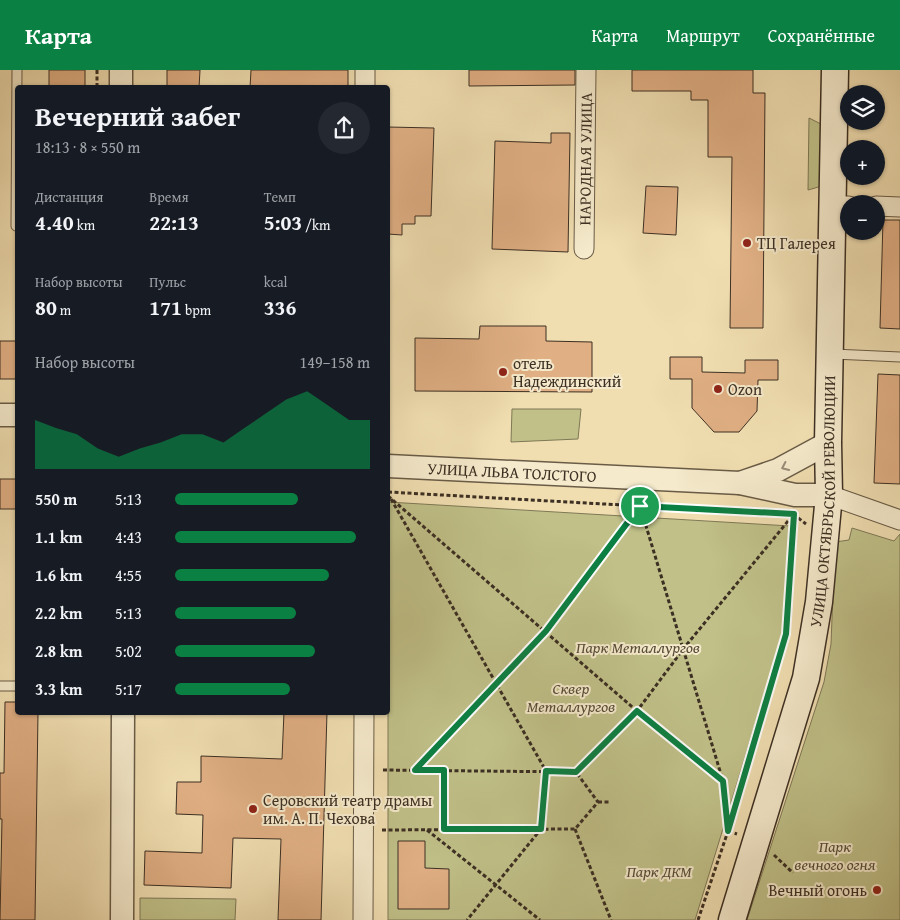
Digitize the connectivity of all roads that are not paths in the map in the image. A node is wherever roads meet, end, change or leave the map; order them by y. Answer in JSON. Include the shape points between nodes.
{"nodes":[{"id":1,"x":17,"y":70,"type":"edge"},
{"id":2,"x":121,"y":70,"type":"edge"},
{"id":3,"x":365,"y":70,"type":"edge"},
{"id":4,"x":586,"y":70,"type":"edge"},
{"id":5,"x":835,"y":70,"type":"edge"},
{"id":6,"x":17,"y":85,"type":"edge"},
{"id":7,"x":121,"y":85,"type":"edge"},
{"id":8,"x":365,"y":85,"type":"edge"},
{"id":9,"x":841,"y":195,"type":"edge"},
{"id":10,"x":885,"y":206,"type":"edge"},
{"id":11,"x":900,"y":207,"type":"edge"},
{"id":12,"x":840,"y":219,"type":"edge"},
{"id":13,"x":584,"y":249,"type":"dead end"},
{"id":14,"x":830,"y":354,"type":"junction"},
{"id":15,"x":900,"y":358,"type":"edge"},
{"id":16,"x":0,"y":415,"type":"edge"},
{"id":17,"x":15,"y":415,"type":"edge"},
{"id":18,"x":828,"y":443,"type":"junction"},
{"id":19,"x":390,"y":466,"type":"edge"},
{"id":20,"x":740,"y":483,"type":"junction"},
{"id":21,"x":829,"y":495,"type":"junction"},
{"id":22,"x":900,"y":520,"type":"edge"},
{"id":23,"x":0,"y":686,"type":"edge"},
{"id":24,"x":15,"y":686,"type":"edge"},
{"id":25,"x":123,"y":715,"type":"edge"},
{"id":26,"x":364,"y":715,"type":"edge"},
{"id":27,"x":122,"y":920,"type":"edge"},
{"id":28,"x":363,"y":920,"type":"edge"},
{"id":29,"x":732,"y":920,"type":"edge"}],
"edges":[{"from":1,"to":6,"type":"lane"},
{"from":2,"to":7,"type":"street"},
{"from":3,"to":8,"type":"street"},
{"from":4,"to":13,"type":"street","name":"НАРОДНАЯ УЛИЦА"},
{"from":5,"to":9,"type":"main road","name":"УЛИЦА ОКТЯБРЬСКОЙ РЕВОЛЮЦИИ"},
{"from":10,"to":11,"type":"street"},
{"from":12,"to":14,"type":"main road","name":"УЛИЦА ОКТЯБРЬСКОЙ РЕВОЛЮЦИИ"},
{"from":14,"to":15,"type":"lane"},
{"from":14,"to":18,"type":"main road","name":"УЛИЦА ОКТЯБРЬСКОЙ РЕВОЛЮЦИИ"},
{"from":16,"to":17,"type":"street"},
{"from":18,"to":20,"type":"street","one_way":true,"via":[[778,470]]},
{"from":18,"to":21,"type":"main road","name":"УЛИЦА ОКТЯБРЬСКОЙ РЕВОЛЮЦИИ"},
{"from":19,"to":20,"type":"street","name":"УЛИЦА ЛЬВА ТОЛСТОГО"},
{"from":20,"to":21,"type":"street","name":"УЛИЦА ЛЬВА ТОЛСТОГО","via":[[795,495]]},
{"from":21,"to":22,"type":"street","name":"УЛИЦА ЛЬВА ТОЛСТОГО"},
{"from":21,"to":29,"type":"main road","name":"УЛИЦА ОКТЯБРЬСКОЙ РЕВОЛЮЦИИ","via":[[819,602],[806,678]]},
{"from":23,"to":24,"type":"lane"},
{"from":25,"to":27,"type":"street"},
{"from":26,"to":28,"type":"street"}]}
